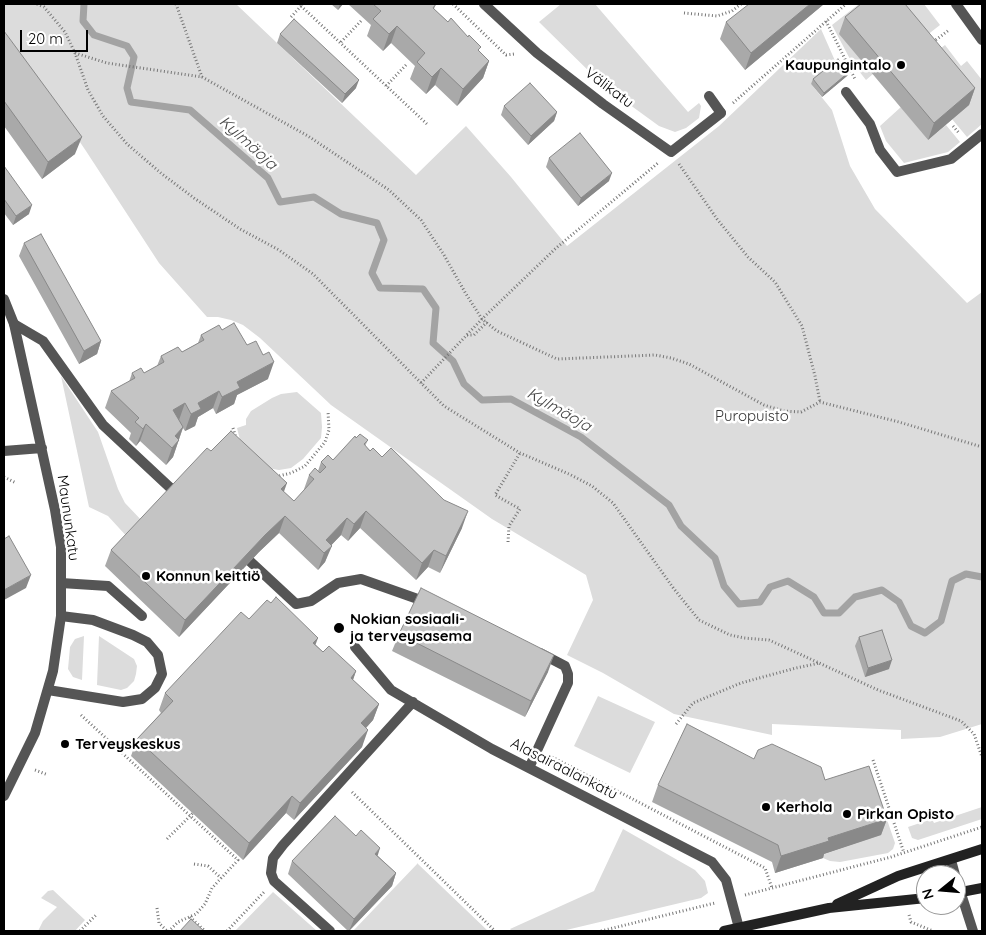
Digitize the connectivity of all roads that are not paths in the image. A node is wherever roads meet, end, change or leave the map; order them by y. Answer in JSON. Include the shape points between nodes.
{"nodes":[{"id":1,"x":484,"y":4,"type":"edge"},
{"id":2,"x":956,"y":4,"type":"edge"},
{"id":3,"x":982,"y":40,"type":"edge"},
{"id":4,"x":846,"y":92,"type":"dead end"},
{"id":5,"x":709,"y":96,"type":"dead end"},
{"id":6,"x":982,"y":134,"type":"edge"},
{"id":7,"x":4,"y":299,"type":"edge"},
{"id":8,"x":14,"y":324,"type":"junction"},
{"id":9,"x":42,"y":448,"type":"junction"},
{"id":10,"x":4,"y":451,"type":"edge"},
{"id":11,"x":187,"y":503,"type":"edge"},
{"id":12,"x":231,"y":543,"type":"edge"},
{"id":13,"x":61,"y":583,"type":"junction"},
{"id":14,"x":442,"y":608,"type":"edge"},
{"id":15,"x":61,"y":616,"type":"junction"},
{"id":16,"x":142,"y":616,"type":"dead end"},
{"id":17,"x":355,"y":647,"type":"dead end"},
{"id":18,"x":532,"y":648,"type":"edge"},
{"id":19,"x":48,"y":690,"type":"junction"},
{"id":20,"x":413,"y":702,"type":"junction"},
{"id":21,"x":529,"y":768,"type":"junction"},
{"id":22,"x":8,"y":778,"type":"edge"},
{"id":23,"x":4,"y":796,"type":"edge"},
{"id":24,"x":981,"y":852,"type":"edge"},
{"id":25,"x":951,"y":860,"type":"junction"},
{"id":26,"x":953,"y":865,"type":"edge"},
{"id":27,"x":982,"y":888,"type":"edge"},
{"id":28,"x":966,"y":891,"type":"edge"},
{"id":29,"x":916,"y":899,"type":"edge"},
{"id":30,"x":829,"y":908,"type":"junction"},
{"id":31,"x":966,"y":913,"type":"edge"},
{"id":32,"x":739,"y":928,"type":"junction"},
{"id":33,"x":330,"y":931,"type":"edge"},
{"id":34,"x":724,"y":931,"type":"edge"},
{"id":35,"x":973,"y":931,"type":"edge"}],
"edges":[{"from":1,"to":5,"type":"street","name":"Välikatu","via":[[537,53],[671,152],[721,113]]},
{"from":2,"to":3,"type":"street"},
{"from":4,"to":6,"type":"street","via":[[870,124],[880,150],[897,172],[951,159]]},
{"from":7,"to":8,"type":"street","name":"Maununkatu"},
{"from":8,"to":9,"type":"street","name":"Maununkatu"},
{"from":8,"to":11,"type":"street","via":[[43,341],[103,425]]},
{"from":9,"to":10,"type":"street"},
{"from":9,"to":13,"type":"street","name":"Maununkatu","via":[[61,547]]},
{"from":12,"to":14,"type":"street","via":[[296,604],[311,602],[338,583],[361,578]]},
{"from":13,"to":15,"type":"street","name":"Maununkatu"},
{"from":13,"to":16,"type":"street","via":[[108,586]]},
{"from":15,"to":19,"type":"street","name":"Maununkatu"},
{"from":15,"to":19,"type":"street","via":[[93,620],[147,642],[158,655],[162,674],[155,688],[142,698],[123,702]]},
{"from":17,"to":20,"type":"street","name":"Alasairaalankatu","via":[[391,690]]},
{"from":18,"to":21,"type":"street","via":[[565,666],[568,683]]},
{"from":19,"to":22,"type":"street","name":"Maununkatu","via":[[35,733]]},
{"from":20,"to":21,"type":"street","name":"Alasairaalankatu"},
{"from":20,"to":33,"type":"street","via":[[274,858],[271,873],[274,881]]},
{"from":21,"to":32,"type":"street","name":"Alasairaalankatu","via":[[712,862],[726,880]]},
{"from":22,"to":23,"type":"street","name":"Maununkatu"},
{"from":24,"to":25,"type":"street"},
{"from":25,"to":26,"type":"street"},
{"from":25,"to":30,"type":"street","via":[[898,876]]},
{"from":27,"to":28,"type":"street"},
{"from":29,"to":30,"type":"street"},
{"from":30,"to":32,"type":"street"},
{"from":31,"to":35,"type":"street"},
{"from":32,"to":34,"type":"street"}]}
